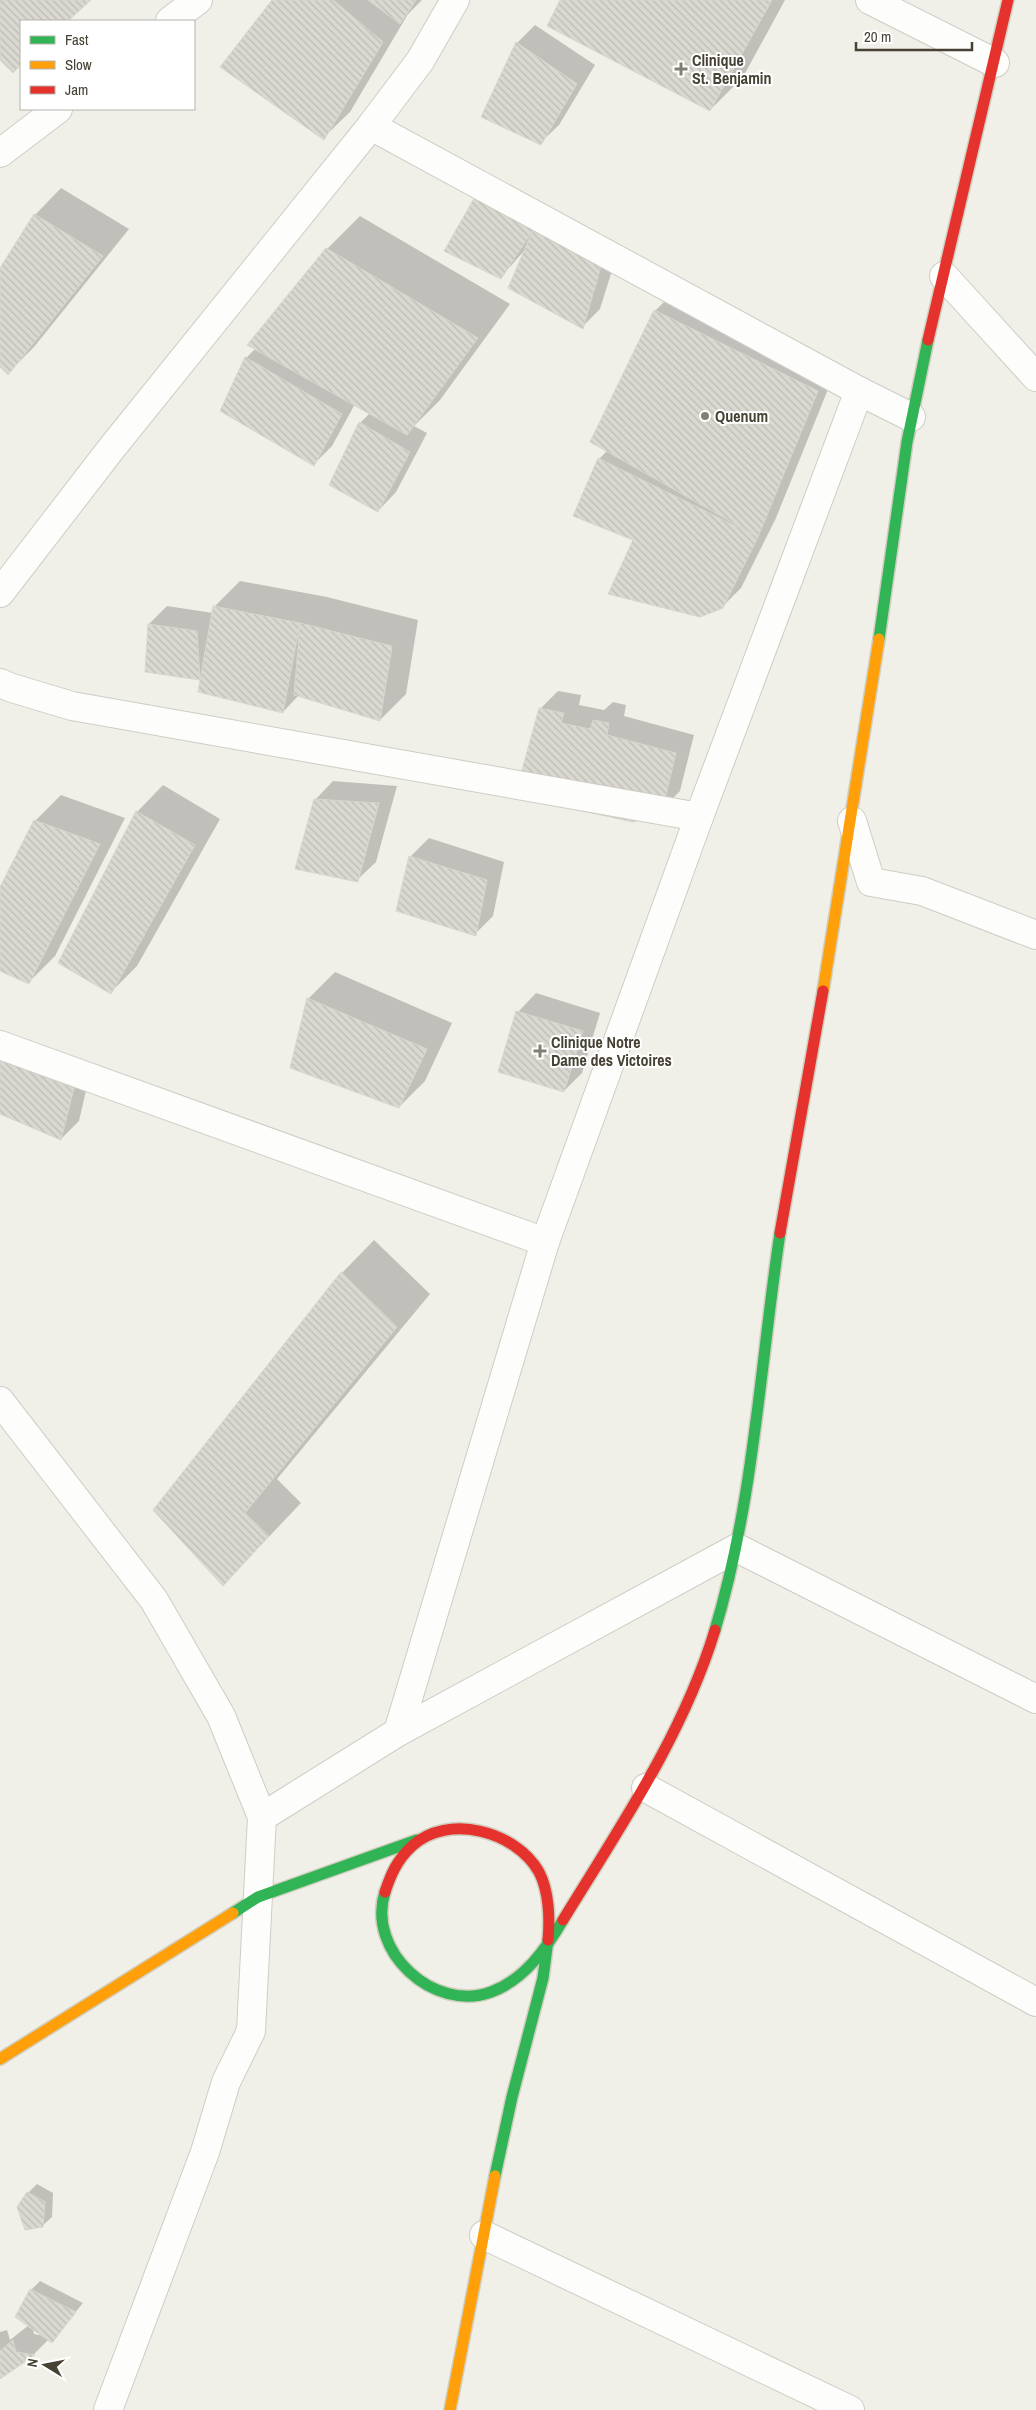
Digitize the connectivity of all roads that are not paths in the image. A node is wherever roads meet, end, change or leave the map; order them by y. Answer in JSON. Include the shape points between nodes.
{"nodes":[{"id":1,"x":198,"y":0,"type":"edge"},
{"id":2,"x":454,"y":0,"type":"edge"},
{"id":3,"x":870,"y":0,"type":"edge"},
{"id":4,"x":1008,"y":0,"type":"edge"},
{"id":5,"x":171,"y":20,"type":"edge"},
{"id":6,"x":995,"y":63,"type":"junction"},
{"id":7,"x":57,"y":110,"type":"edge"},
{"id":8,"x":371,"y":126,"type":"junction"},
{"id":9,"x":0,"y":154,"type":"edge"},
{"id":10,"x":944,"y":276,"type":"junction"},
{"id":11,"x":1036,"y":377,"type":"edge"},
{"id":12,"x":859,"y":391,"type":"junction"},
{"id":13,"x":912,"y":417,"type":"junction"},
{"id":14,"x":0,"y":593,"type":"edge"},
{"id":15,"x":0,"y":683,"type":"edge"},
{"id":16,"x":699,"y":817,"type":"junction"},
{"id":17,"x":852,"y":821,"type":"junction"},
{"id":18,"x":1036,"y":935,"type":"edge"},
{"id":19,"x":0,"y":1046,"type":"edge"},
{"id":20,"x":546,"y":1242,"type":"junction"},
{"id":21,"x":0,"y":1401,"type":"edge"},
{"id":22,"x":737,"y":1548,"type":"junction"},
{"id":23,"x":1036,"y":1699,"type":"edge"},
{"id":24,"x":398,"y":1732,"type":"junction"},
{"id":25,"x":646,"y":1788,"type":"junction"},
{"id":26,"x":262,"y":1816,"type":"junction"},
{"id":27,"x":432,"y":1835,"type":"junction"},
{"id":28,"x":258,"y":1897,"type":"junction"},
{"id":29,"x":548,"y":1943,"type":"junction"},
{"id":30,"x":1036,"y":2002,"type":"edge"},
{"id":31,"x":0,"y":2059,"type":"edge"},
{"id":32,"x":484,"y":2236,"type":"junction"},
{"id":33,"x":108,"y":2410,"type":"edge"},
{"id":34,"x":450,"y":2410,"type":"edge"},
{"id":35,"x":850,"y":2410,"type":"edge"}],
"edges":[{"from":1,"to":5,"type":"street"},
{"from":2,"to":8,"type":"street","via":[[420,61]]},
{"from":3,"to":6,"type":"street"},
{"from":4,"to":6,"type":"main road"},
{"from":6,"to":10,"type":"main road"},
{"from":7,"to":9,"type":"street"},
{"from":8,"to":12,"type":"street"},
{"from":8,"to":14,"type":"street","via":[[111,449]]},
{"from":10,"to":11,"type":"street"},
{"from":10,"to":13,"type":"main road"},
{"from":12,"to":13,"type":"street"},
{"from":12,"to":16,"type":"street"},
{"from":13,"to":17,"type":"main road"},
{"from":15,"to":16,"type":"street","via":[[72,706]]},
{"from":16,"to":20,"type":"street"},
{"from":17,"to":18,"type":"street","via":[[871,882],[922,891]]},
{"from":17,"to":22,"type":"main road","via":[[772,1292],[757,1427]]},
{"from":19,"to":20,"type":"street"},
{"from":20,"to":24,"type":"street"},
{"from":21,"to":26,"type":"street","via":[[154,1600],[220,1716]]},
{"from":22,"to":23,"type":"street"},
{"from":22,"to":24,"type":"street"},
{"from":22,"to":25,"type":"main road","via":[[706,1663]]},
{"from":24,"to":26,"type":"street"},
{"from":25,"to":29,"type":"main road"},
{"from":25,"to":30,"type":"street"},
{"from":26,"to":28,"type":"street"},
{"from":27,"to":28,"type":"main road"},
{"from":27,"to":29,"type":"main road","via":[[452,1828],[475,1828],[515,1844],[531,1859],[542,1878],[548,1899]]},
{"from":27,"to":29,"type":"main road","via":[[413,1846],[398,1863],[387,1882],[382,1903],[383,1925],[389,1946],[405,1970],[435,1991],[456,1996],[478,1996],[518,1978]]},
{"from":28,"to":31,"type":"main road"},
{"from":28,"to":33,"type":"street","via":[[251,2031],[226,2082],[205,2152]]},
{"from":29,"to":32,"type":"main road","via":[[544,1979],[514,2089]]},
{"from":32,"to":34,"type":"main road"},
{"from":32,"to":35,"type":"street"}]}
